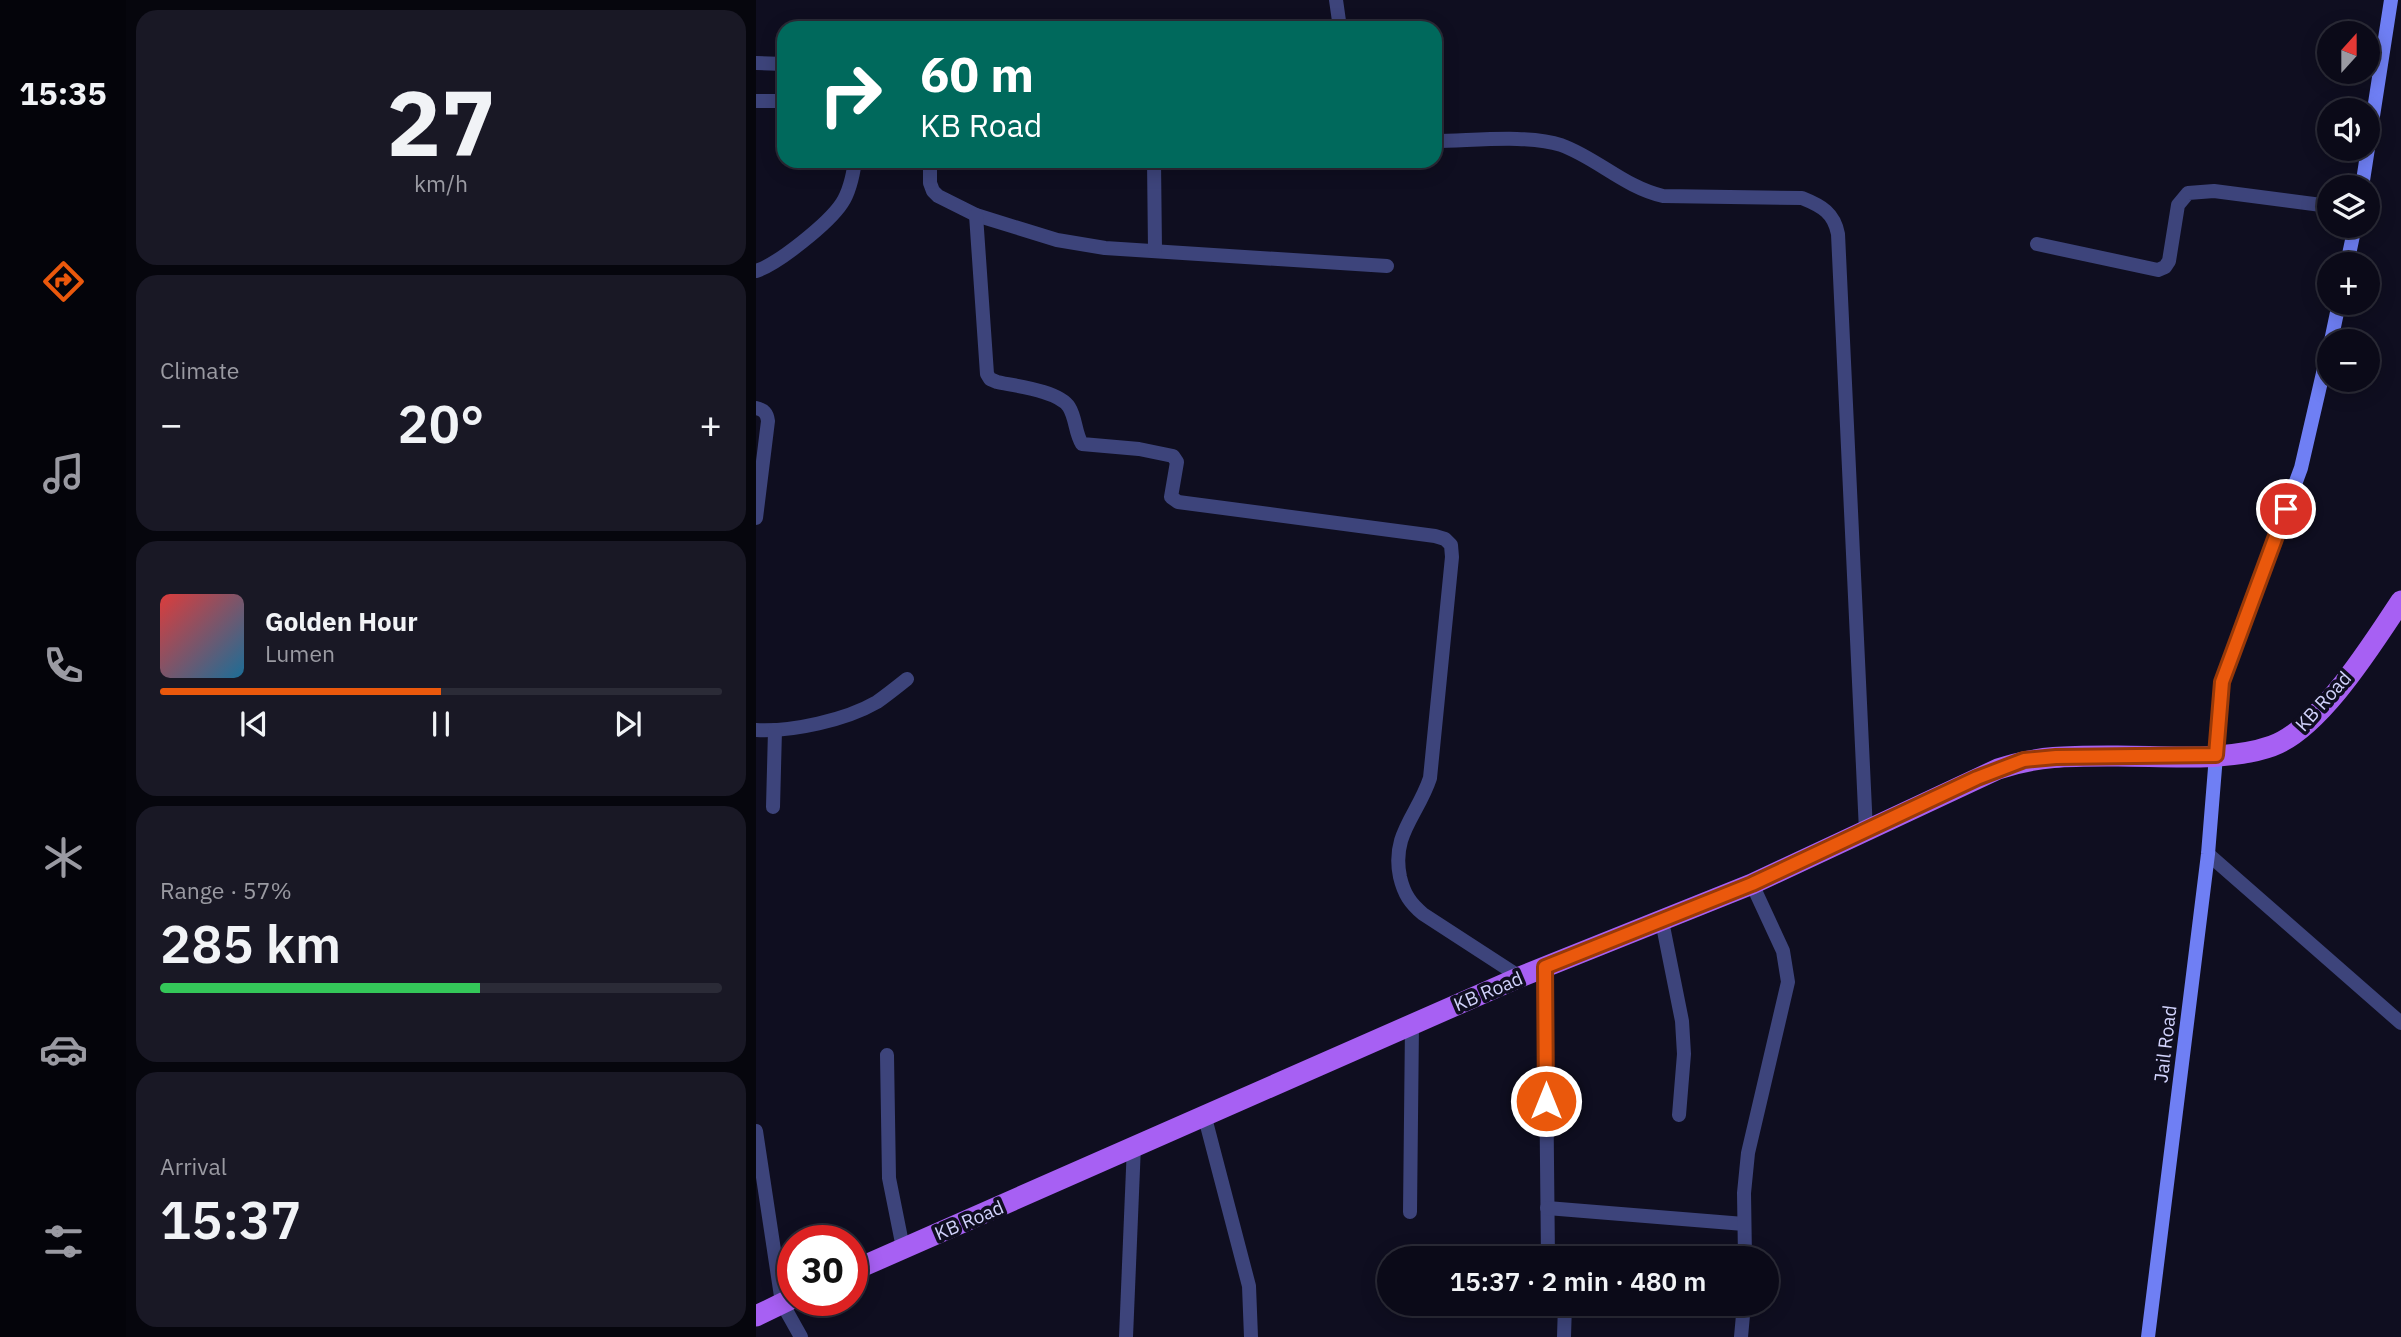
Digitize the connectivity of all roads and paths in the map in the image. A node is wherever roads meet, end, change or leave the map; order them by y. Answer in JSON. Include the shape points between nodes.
{"nodes":[{"id":1,"x":1336,"y":0,"type":"edge"},
{"id":2,"x":2391,"y":0,"type":"edge"},
{"id":3,"x":1339,"y":21,"type":"edge"},
{"id":4,"x":756,"y":63,"type":"edge"},
{"id":5,"x":777,"y":64,"type":"edge"},
{"id":6,"x":756,"y":101,"type":"edge"},
{"id":7,"x":777,"y":101,"type":"edge"},
{"id":8,"x":1442,"y":141,"type":"edge"},
{"id":9,"x":853,"y":168,"type":"edge"},
{"id":10,"x":930,"y":168,"type":"edge"},
{"id":11,"x":1154,"y":168,"type":"edge"},
{"id":12,"x":2364,"y":175,"type":"edge"},
{"id":13,"x":2317,"y":204,"type":"edge"},
{"id":14,"x":976,"y":215,"type":"junction"},
{"id":15,"x":2037,"y":244,"type":"dead end"},
{"id":16,"x":1155,"y":250,"type":"junction"},
{"id":17,"x":1387,"y":267,"type":"dead end"},
{"id":18,"x":756,"y":271,"type":"edge"},
{"id":19,"x":2319,"y":392,"type":"edge"},
{"id":20,"x":756,"y":408,"type":"edge"},
{"id":21,"x":756,"y":518,"type":"edge"},
{"id":22,"x":2401,"y":601,"type":"edge"},
{"id":23,"x":907,"y":679,"type":"dead end"},
{"id":24,"x":756,"y":730,"type":"edge"},
{"id":25,"x":775,"y":730,"type":"junction"},
{"id":26,"x":2216,"y":755,"type":"junction"},
{"id":27,"x":773,"y":807,"type":"dead end"},
{"id":28,"x":1866,"y":831,"type":"junction"},
{"id":29,"x":2208,"y":854,"type":"junction"},
{"id":30,"x":1752,"y":884,"type":"junction"},
{"id":31,"x":1662,"y":921,"type":"junction"},
{"id":32,"x":1545,"y":967,"type":"junction"},
{"id":33,"x":1520,"y":977,"type":"junction"},
{"id":34,"x":2401,"y":1023,"type":"edge"},
{"id":35,"x":1412,"y":1024,"type":"junction"},
{"id":36,"x":887,"y":1055,"type":"dead end"},
{"id":37,"x":1204,"y":1114,"type":"junction"},
{"id":38,"x":1679,"y":1115,"type":"dead end"},
{"id":39,"x":756,"y":1131,"type":"edge"},
{"id":40,"x":1134,"y":1145,"type":"junction"},
{"id":41,"x":1547,"y":1208,"type":"junction"},
{"id":42,"x":1410,"y":1212,"type":"dead end"},
{"id":43,"x":1744,"y":1224,"type":"junction"},
{"id":44,"x":777,"y":1244,"type":"edge"},
{"id":45,"x":1548,"y":1246,"type":"edge"},
{"id":46,"x":1745,"y":1246,"type":"edge"},
{"id":47,"x":903,"y":1248,"type":"junction"},
{"id":48,"x":868,"y":1264,"type":"edge"},
{"id":49,"x":777,"y":1306,"type":"edge"},
{"id":50,"x":756,"y":1316,"type":"edge"},
{"id":51,"x":793,"y":1316,"type":"edge"},
{"id":52,"x":1564,"y":1316,"type":"edge"},
{"id":53,"x":1743,"y":1316,"type":"edge"},
{"id":54,"x":801,"y":1337,"type":"edge"},
{"id":55,"x":1126,"y":1337,"type":"edge"},
{"id":56,"x":1251,"y":1337,"type":"edge"},
{"id":57,"x":1564,"y":1337,"type":"edge"},
{"id":58,"x":1741,"y":1337,"type":"edge"},
{"id":59,"x":2148,"y":1337,"type":"edge"}],
"edges":[{"from":1,"to":3,"type":"street"},
{"from":2,"to":12,"type":"street"},
{"from":4,"to":5,"type":"street"},
{"from":6,"to":7,"type":"street"},
{"from":8,"to":28,"type":"street","via":[[1559,144],[1650,193],[1802,198],[1819,205],[1836,223]]},
{"from":9,"to":18,"type":"street","via":[[848,193],[834,213],[789,252]]},
{"from":10,"to":14,"type":"street","via":[[933,191]]},
{"from":11,"to":16,"type":"street"},
{"from":13,"to":15,"type":"street","via":[[2214,191],[2188,193],[2178,205],[2169,261],[2158,270]]},
{"from":14,"to":16,"type":"street","via":[[1057,240]]},
{"from":14,"to":33,"type":"street","via":[[987,374],[997,382],[1066,403],[1082,444],[1172,456],[1177,462],[1171,497],[1178,502],[1434,536],[1451,545],[1430,778],[1399,841],[1398,867],[1410,903]]},
{"from":16,"to":17,"type":"street"},
{"from":19,"to":26,"type":"street","name":"Jail Road","via":[[2301,468],[2222,682]]},
{"from":20,"to":21,"type":"street","via":[[768,421]]},
{"from":22,"to":26,"type":"main road","name":"KB Road","via":[[2341,685],[2301,729],[2275,746]]},
{"from":23,"to":25,"type":"street","via":[[863,709]]},
{"from":24,"to":25,"type":"street"},
{"from":25,"to":27,"type":"street"},
{"from":26,"to":28,"type":"main road","name":"KB Road","via":[[2024,760]]},
{"from":26,"to":29,"type":"street","name":"Jail Road"},
{"from":28,"to":30,"type":"main road","name":"KB Road"},
{"from":29,"to":34,"type":"street"},
{"from":29,"to":59,"type":"street","name":"Jail Road"},
{"from":30,"to":31,"type":"main road","name":"KB Road"},
{"from":30,"to":43,"type":"street","via":[[1783,951],[1788,982],[1748,1153]]},
{"from":31,"to":32,"type":"main road","name":"KB Road"},
{"from":31,"to":38,"type":"street","via":[[1682,1021]]},
{"from":32,"to":33,"type":"main road","name":"KB Road"},
{"from":32,"to":41,"type":"street"},
{"from":33,"to":35,"type":"main road","name":"KB Road"},
{"from":35,"to":37,"type":"main road","name":"KB Road"},
{"from":35,"to":42,"type":"street"},
{"from":36,"to":47,"type":"street","via":[[890,1191]]},
{"from":37,"to":40,"type":"main road","name":"KB Road"},
{"from":37,"to":56,"type":"street","via":[[1249,1286]]},
{"from":39,"to":44,"type":"street"},
{"from":40,"to":47,"type":"main road","name":"KB Road"},
{"from":40,"to":55,"type":"street"},
{"from":41,"to":43,"type":"street"},
{"from":41,"to":45,"type":"street"},
{"from":43,"to":46,"type":"street"},
{"from":47,"to":48,"type":"main road","name":"KB Road"},
{"from":49,"to":50,"type":"main road"},
{"from":51,"to":54,"type":"street"},
{"from":52,"to":57,"type":"street"},
{"from":53,"to":58,"type":"street"}]}
